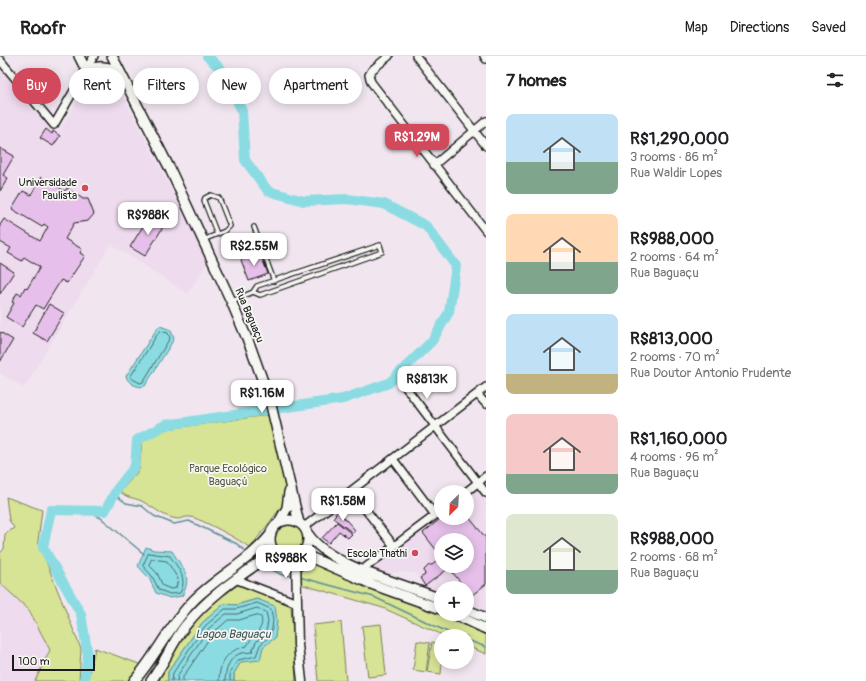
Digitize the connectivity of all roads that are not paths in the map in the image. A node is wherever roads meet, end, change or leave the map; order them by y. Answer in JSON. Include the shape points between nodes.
{"nodes":[{"id":1,"x":79,"y":56,"type":"edge"},
{"id":2,"x":94,"y":56,"type":"edge"},
{"id":3,"x":112,"y":56,"type":"edge"},
{"id":4,"x":389,"y":56,"type":"edge"},
{"id":5,"x":416,"y":56,"type":"edge"},
{"id":6,"x":484,"y":56,"type":"edge"},
{"id":7,"x":486,"y":59,"type":"edge"},
{"id":8,"x":0,"y":60,"type":"edge"},
{"id":9,"x":85,"y":68,"type":"edge"},
{"id":10,"x":87,"y":68,"type":"edge"},
{"id":11,"x":93,"y":68,"type":"edge"},
{"id":12,"x":111,"y":68,"type":"edge"},
{"id":13,"x":117,"y":68,"type":"edge"},
{"id":14,"x":125,"y":83,"type":"edge"},
{"id":15,"x":69,"y":99,"type":"edge"},
{"id":16,"x":486,"y":121,"type":"edge"},
{"id":17,"x":474,"y":130,"type":"junction"},
{"id":18,"x":486,"y":146,"type":"edge"},
{"id":19,"x":434,"y":165,"type":"junction"},
{"id":20,"x":254,"y":227,"type":"dead end"},
{"id":21,"x":486,"y":231,"type":"edge"},
{"id":22,"x":218,"y":234,"type":"junction"},
{"id":23,"x":202,"y":240,"type":"junction"},
{"id":24,"x":352,"y":254,"type":"junction"},
{"id":25,"x":355,"y":261,"type":"junction"},
{"id":26,"x":304,"y":270,"type":"junction"},
{"id":27,"x":307,"y":278,"type":"junction"},
{"id":28,"x":274,"y":281,"type":"junction"},
{"id":29,"x":253,"y":292,"type":"junction"},
{"id":30,"x":231,"y":301,"type":"junction"},
{"id":31,"x":404,"y":385,"type":"dead end"},
{"id":32,"x":486,"y":387,"type":"edge"},
{"id":33,"x":477,"y":394,"type":"junction"},
{"id":34,"x":486,"y":404,"type":"edge"},
{"id":35,"x":435,"y":426,"type":"junction"},
{"id":36,"x":393,"y":459,"type":"junction"},
{"id":37,"x":486,"y":476,"type":"edge"},
{"id":38,"x":478,"y":482,"type":"junction"},
{"id":39,"x":289,"y":485,"type":"junction"},
{"id":40,"x":474,"y":485,"type":"edge"},
{"id":41,"x":351,"y":491,"type":"junction"},
{"id":42,"x":486,"y":493,"type":"edge"},
{"id":43,"x":434,"y":508,"type":"edge"},
{"id":44,"x":434,"y":516,"type":"edge"},
{"id":45,"x":278,"y":524,"type":"junction"},
{"id":46,"x":304,"y":528,"type":"junction"},
{"id":47,"x":271,"y":534,"type":"junction"},
{"id":48,"x":394,"y":546,"type":"junction"},
{"id":49,"x":280,"y":556,"type":"junction"},
{"id":50,"x":298,"y":556,"type":"junction"},
{"id":51,"x":362,"y":570,"type":"junction"},
{"id":52,"x":235,"y":579,"type":"junction"},
{"id":53,"x":434,"y":596,"type":"edge"},
{"id":54,"x":297,"y":603,"type":"junction"},
{"id":55,"x":434,"y":606,"type":"edge"},
{"id":56,"x":474,"y":613,"type":"edge"},
{"id":57,"x":486,"y":618,"type":"edge"},
{"id":58,"x":469,"y":621,"type":"edge"},
{"id":59,"x":486,"y":629,"type":"edge"},
{"id":60,"x":143,"y":671,"type":"junction"},
{"id":61,"x":152,"y":680,"type":"edge"},
{"id":62,"x":134,"y":681,"type":"edge"},
{"id":63,"x":302,"y":681,"type":"edge"}],
"edges":[{"from":1,"to":9,"type":"main road"},
{"from":2,"to":10,"type":"street"},
{"from":3,"to":13,"type":"main road","name":"Rua Baguaçu"},
{"from":4,"to":19,"type":"street","via":[[372,70],[369,75],[371,82]]},
{"from":5,"to":17,"type":"street"},
{"from":6,"to":7,"type":"street"},
{"from":8,"to":15,"type":"street","via":[[54,125]]},
{"from":11,"to":12,"type":"main road"},
{"from":14,"to":23,"type":"main road","name":"Rua Baguaçu","via":[[170,169]]},
{"from":16,"to":17,"type":"street"},
{"from":17,"to":18,"type":"street"},
{"from":17,"to":19,"type":"street"},
{"from":19,"to":21,"type":"street"},
{"from":20,"to":28,"type":"lane"},
{"from":22,"to":22,"type":"lane","via":[[204,205],[205,198],[212,195],[219,198],[230,226],[225,232]]},
{"from":22,"to":23,"type":"lane"},
{"from":23,"to":30,"type":"main road","name":"Rua Baguaçu"},
{"from":24,"to":25,"type":"lane"},
{"from":24,"to":25,"type":"lane","via":[[380,245],[382,252]]},
{"from":24,"to":26,"type":"lane"},
{"from":25,"to":27,"type":"lane"},
{"from":26,"to":27,"type":"lane"},
{"from":26,"to":28,"type":"lane"},
{"from":27,"to":29,"type":"lane","via":[[260,295]]},
{"from":28,"to":29,"type":"lane","via":[[257,286]]},
{"from":29,"to":30,"type":"lane"},
{"from":30,"to":39,"type":"main road","name":"Rua Baguaçu","via":[[270,401]]},
{"from":31,"to":35,"type":"street"},
{"from":32,"to":33,"type":"street"},
{"from":33,"to":34,"type":"street"},
{"from":33,"to":35,"type":"street"},
{"from":35,"to":36,"type":"street"},
{"from":35,"to":38,"type":"street"},
{"from":36,"to":41,"type":"street"},
{"from":36,"to":43,"type":"street"},
{"from":37,"to":38,"type":"street"},
{"from":38,"to":40,"type":"street"},
{"from":38,"to":42,"type":"street"},
{"from":39,"to":45,"type":"main road","via":[[287,508]]},
{"from":39,"to":46,"type":"main road","name":"Rua Baguaçu"},
{"from":41,"to":46,"type":"street"},
{"from":41,"to":48,"type":"street"},
{"from":44,"to":48,"type":"street"},
{"from":45,"to":46,"type":"main road","via":[[288,520]]},
{"from":45,"to":47,"type":"main road"},
{"from":46,"to":50,"type":"main road","via":[[307,546]]},
{"from":46,"to":51,"type":"main road","via":[[319,548]]},
{"from":47,"to":49,"type":"main road","via":[[272,547]]},
{"from":47,"to":60,"type":"main road","via":[[250,555],[196,598],[184,611]]},
{"from":48,"to":51,"type":"street"},
{"from":49,"to":50,"type":"main road"},
{"from":49,"to":52,"type":"main road","via":[[259,563]]},
{"from":50,"to":54,"type":"street"},
{"from":50,"to":55,"type":"main road","via":[[312,558],[374,585]]},
{"from":51,"to":53,"type":"main road"},
{"from":52,"to":54,"type":"street"},
{"from":52,"to":61,"type":"main road","via":[[200,608],[184,627]]},
{"from":54,"to":63,"type":"street"},
{"from":56,"to":57,"type":"main road"},
{"from":58,"to":59,"type":"main road"},
{"from":60,"to":61,"type":"main road"},
{"from":60,"to":62,"type":"main road"}]}
